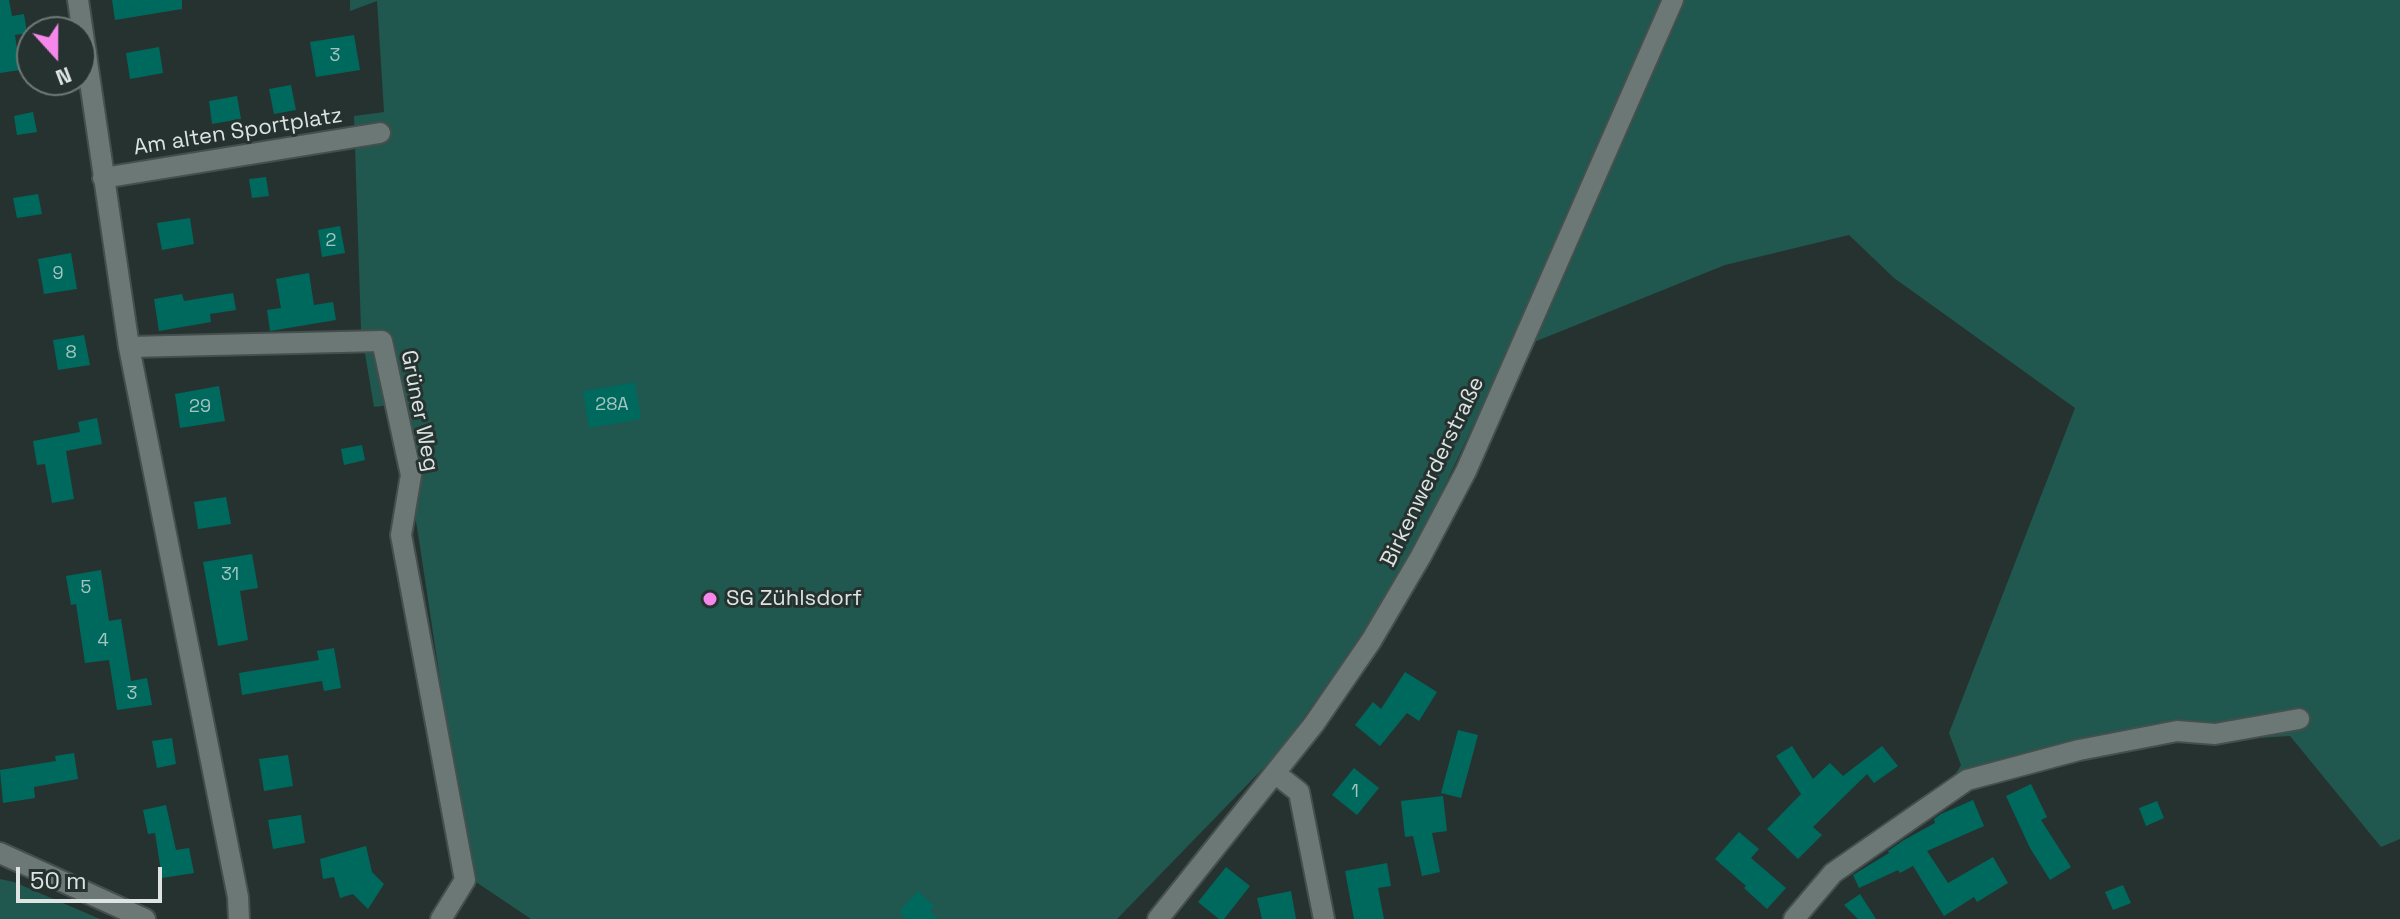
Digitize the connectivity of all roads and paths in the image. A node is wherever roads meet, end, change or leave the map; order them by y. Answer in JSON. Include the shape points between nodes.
{"nodes":[{"id":1,"x":78,"y":0,"type":"edge"},
{"id":2,"x":1673,"y":0,"type":"edge"},
{"id":3,"x":380,"y":133,"type":"dead end"},
{"id":4,"x":103,"y":178,"type":"junction"},
{"id":5,"x":129,"y":347,"type":"junction"},
{"id":6,"x":2299,"y":719,"type":"dead end"},
{"id":7,"x":1276,"y":774,"type":"junction"},
{"id":8,"x":0,"y":853,"type":"edge"},
{"id":9,"x":145,"y":919,"type":"edge"},
{"id":10,"x":239,"y":919,"type":"edge"},
{"id":11,"x":441,"y":919,"type":"edge"},
{"id":12,"x":1158,"y":919,"type":"edge"},
{"id":13,"x":1324,"y":919,"type":"edge"},
{"id":14,"x":1794,"y":919,"type":"edge"}],
"edges":[{"from":1,"to":4,"type":"street"},
{"from":2,"to":7,"type":"street","name":"Birkenwerderstraße","via":[[1466,471],[1371,641]]},
{"from":3,"to":4,"type":"street","name":"Am alten Sportplatz"},
{"from":4,"to":5,"type":"street"},
{"from":5,"to":10,"type":"street"},
{"from":5,"to":11,"type":"street","name":"Grüner Weg","via":[[382,341],[411,475],[401,535],[465,880]]},
{"from":6,"to":14,"type":"street","via":[[2215,734],[2177,731],[1967,780],[1833,873]]},
{"from":7,"to":12,"type":"street","name":"Birkenwerderstraße"},
{"from":7,"to":13,"type":"street","via":[[1299,792]]},
{"from":8,"to":9,"type":"street"}]}
